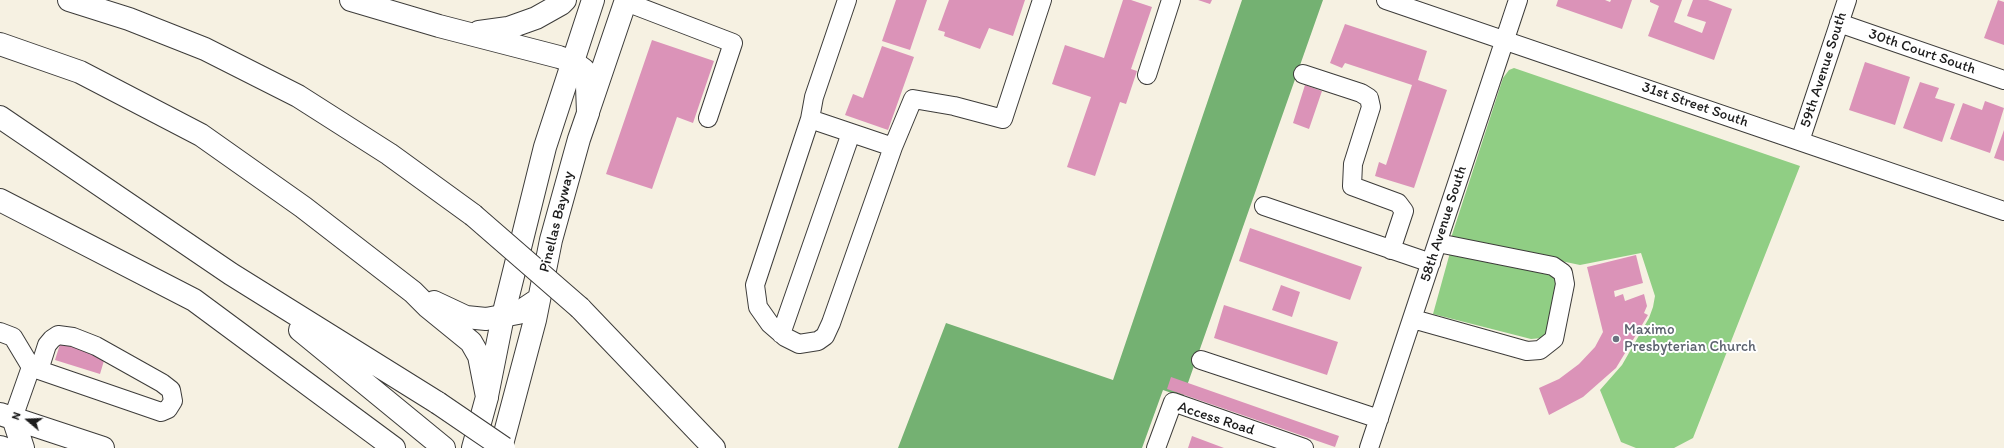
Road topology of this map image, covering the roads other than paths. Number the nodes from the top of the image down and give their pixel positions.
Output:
1 (69, 0) edge
2 (351, 0) edge
3 (564, 0) edge
4 (593, 0) edge
5 (844, 0) edge
6 (1042, 0) edge
7 (1171, 0) edge
8 (1386, 0) edge
9 (1518, 0) edge
10 (1847, 0) edge
11 (626, 1) edge
12 (1839, 24) junction
13 (469, 34) junction
14 (1505, 41) junction
15 (0, 44) edge
16 (573, 62) junction
17 (1303, 74) dead end
18 (1147, 75) dead end
19 (2004, 80) edge
20 (588, 113) junction
21 (0, 117) edge
22 (708, 118) dead end
23 (810, 119) junction
24 (850, 133) junction
25 (1800, 141) junction
26 (893, 147) junction
27 (0, 200) edge
28 (1264, 206) dead end
29 (2004, 211) edge
30 (1438, 243) junction
31 (1391, 250) junction
32 (1431, 263) junction
33 (231, 274) junction
34 (413, 292) junction
35 (539, 299) junction
36 (503, 316) junction
37 (1413, 319) junction
38 (0, 332) edge
39 (781, 334) junction
40 (1201, 360) dead end
41 (35, 368) junction
42 (487, 397) junction
43 (7, 416) edge
44 (1378, 419) junction
45 (1272, 443) edge
46 (0, 447) edge
47 (3, 448) edge
48 (24, 448) edge
49 (103, 448) edge
50 (394, 448) edge
51 (444, 448) edge
52 (473, 448) edge
53 (503, 448) edge
54 (714, 448) edge
55 (1156, 448) edge
56 (1304, 448) edge
57 (1369, 448) edge

1 - 54 main road, bridge
2 - 13 main road
3 - 13 main road
4 - 16 main road, Pinellas Bayway
5 - 23 street
6 - 26 street
7 - 18 street
8 - 14 street, 31st Street South
9 - 14 street, 58th Avenue South
10 - 12 street, 59th Avenue South
11 - 20 main road, Pinellas Bayway
11 - 22 street
12 - 19 street, 30th Court South
12 - 25 street, 59th Avenue South
13 - 16 main road
14 - 25 street, 31st Street South
14 - 30 street, 58th Avenue South
15 - 34 main road
16 - 20 main road
16 - 36 main road, Pinellas Bayway
17 - 31 street
20 - 35 main road, Pinellas Bayway
21 - 33 main road
23 - 24 street
23 - 39 street
24 - 26 street
24 - 39 street
25 - 29 street, 31st Street South
26 - 39 street
27 - 50 main road
28 - 31 street
30 - 32 street, 58th Avenue South
30 - 37 street
31 - 32 street
32 - 37 street, 58th Avenue South
33 - 51 main road
33 - 53 main road, bridge
34 - 36 main road
34 - 42 main road
35 - 36 main road
35 - 53 main road, Pinellas Bayway
36 - 42 main road, Pinellas Bayway
37 - 44 street, 58th Avenue South
38 - 41 street
40 - 44 street
41 - 41 street
41 - 43 street
42 - 52 main road, Pinellas Bayway
43 - 48 main road
43 - 49 main road
44 - 57 street, 58th Avenue South
45 - 55 street, Access Road
45 - 56 street, Access Road
46 - 47 main road

